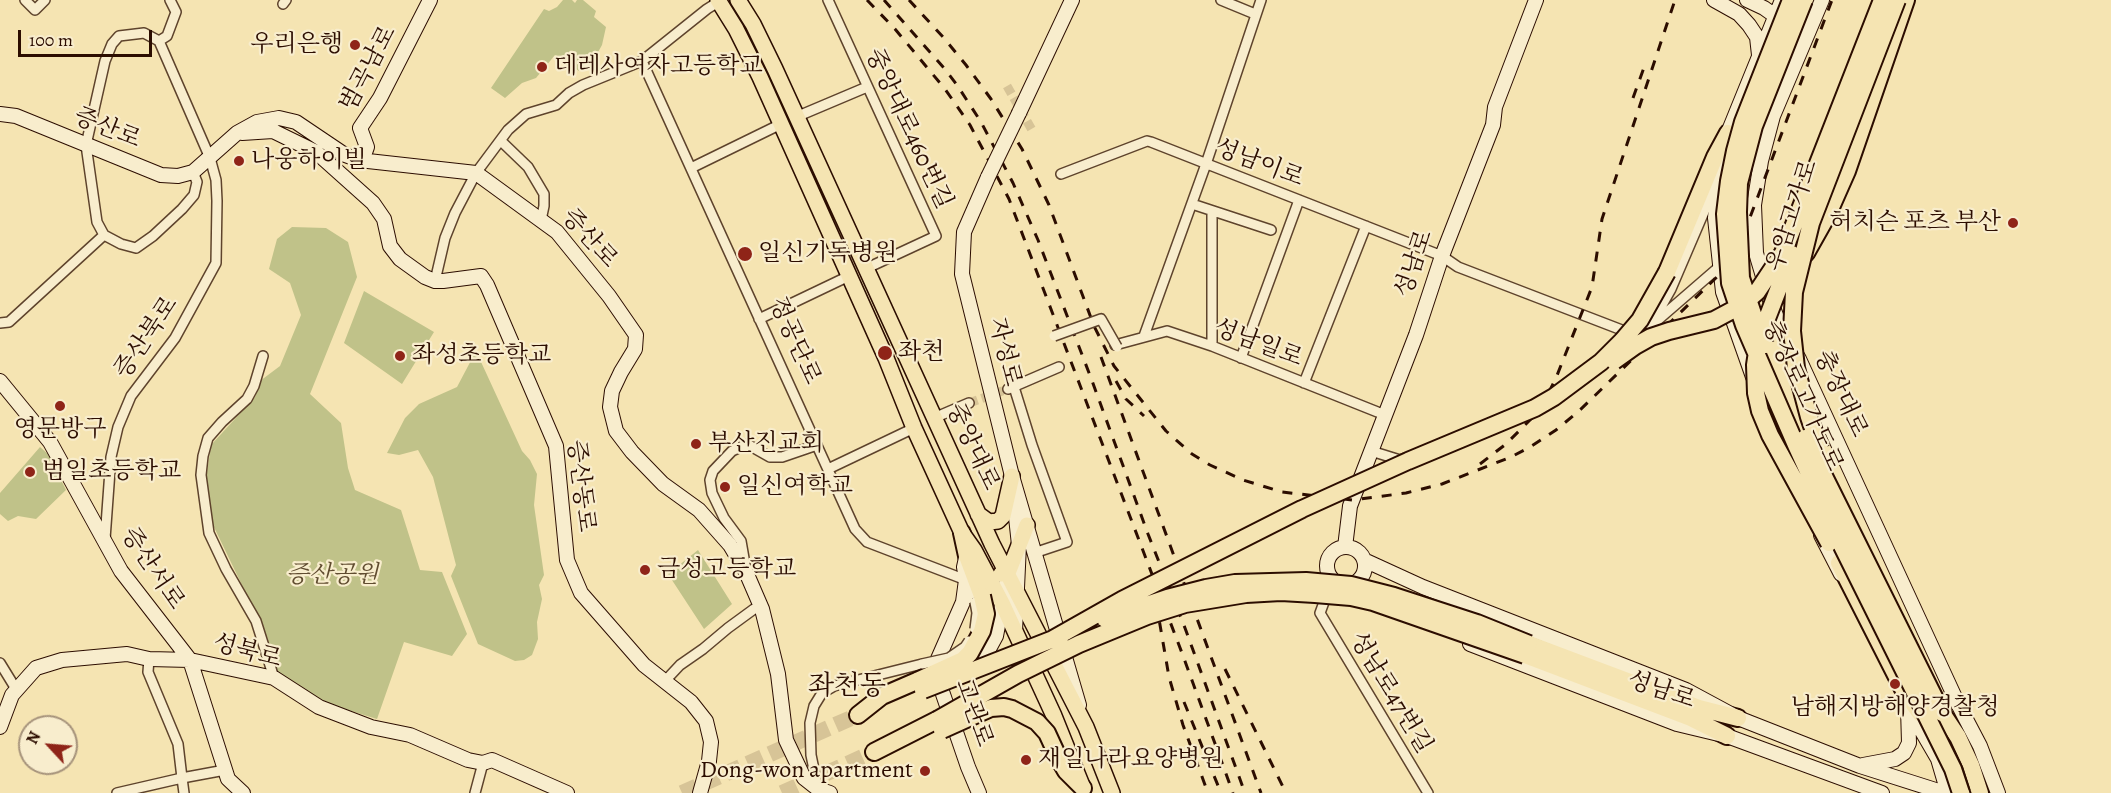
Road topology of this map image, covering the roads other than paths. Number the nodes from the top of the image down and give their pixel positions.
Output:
1 (25, 0) edge
2 (45, 0) edge
3 (170, 0) edge
4 (430, 0) edge
5 (738, 0) edge
6 (747, 0) edge
7 (828, 0) edge
8 (1072, 0) edge
9 (1221, 0) edge
10 (1260, 0) edge
11 (1525, 0) edge
12 (1536, 0) edge
13 (1545, 0) edge
14 (1714, 0) edge
15 (1747, 0) edge
16 (1783, 0) edge
17 (1791, 0) edge
18 (1804, 0) edge
19 (1882, 0) edge
20 (1890, 0) edge
21 (1897, 0) edge
22 (1906, 0) edge
23 (719, 1) edge
24 (1821, 4) edge
25 (1255, 14) junction
26 (1776, 16) junction
27 (1529, 21) junction
28 (753, 24) junction
29 (159, 41) junction
30 (1801, 48) junction
31 (1759, 57) junction
32 (642, 61) junction
33 (867, 87) junction
34 (0, 114) edge
35 (796, 117) junction
36 (781, 124) junction
37 (1728, 133) junction
38 (237, 134) junction
39 (501, 141) junction
40 (86, 145) junction
41 (210, 158) junction
42 (362, 161) junction
43 (1206, 164) junction
44 (691, 168) junction
45 (193, 172) junction
46 (476, 173) junction
47 (1061, 174) dead end
48 (1719, 177) junction
49 (1299, 200) junction
50 (1192, 204) junction
51 (1212, 211) junction
52 (541, 219) junction
53 (1366, 226) junction
54 (1271, 230) dead end
55 (104, 236) junction
56 (1443, 256) junction
57 (1719, 267) junction
58 (865, 269) junction
59 (849, 276) junction
60 (435, 281) junction
61 (759, 319) junction
62 (0, 323) edge
63 (1627, 332) junction
64 (1054, 336) dead end
65 (1144, 336) junction
66 (1212, 346) junction
67 (263, 356) dead end
68 (885, 358) junction
69 (1241, 358) junction
70 (1800, 359) junction
71 (1059, 366) dead end
72 (0, 381) edge
73 (917, 382) junction
74 (1304, 383) junction
75 (969, 403) tunnel mouth
76 (1385, 415) junction
77 (934, 418) junction
78 (914, 428) junction
79 (817, 445) junction
80 (1371, 451) junction
81 (1408, 461) junction
82 (828, 469) junction
83 (1364, 470) junction
84 (1012, 476) junction
85 (978, 514) junction
86 (1022, 526) junction
87 (962, 533) junction
88 (105, 542) junction
89 (992, 544) junction
90 (1019, 545) junction
91 (1345, 547) junction
92 (1034, 553) junction
93 (966, 556) junction
94 (1364, 560) junction
95 (986, 571) junction
96 (746, 572) junction
97 (1008, 573) junction
98 (1399, 576) junction
99 (966, 580) junction
100 (1332, 580) junction
101 (1350, 585) junction
102 (1880, 585) junction
103 (1017, 592) junction
104 (978, 599) junction
105 (1371, 601) junction
106 (1002, 603) junction
107 (762, 609) junction
108 (1015, 631) junction
109 (1053, 639) junction
110 (1527, 650) junction
111 (149, 659) junction
112 (190, 660) junction
113 (0, 663) edge
114 (274, 678) junction
115 (921, 678) junction
116 (665, 681) junction
117 (16, 689) junction
118 (941, 693) junction
119 (1908, 706) junction
120 (1942, 713) junction
121 (858, 715) tunnel mouth
122 (1738, 718) junction
123 (940, 725) junction
124 (0, 727) edge
125 (1086, 727) junction
126 (1935, 733) junction
127 (1727, 736) junction
128 (879, 750) tunnel mouth
129 (483, 763) junction
130 (1860, 766) junction
131 (225, 770) junction
132 (182, 778) junction
133 (1085, 790) edge
134 (824, 791) edge
135 (117, 793) edge
136 (184, 793) edge
137 (243, 793) edge
138 (475, 793) edge
139 (567, 793) edge
140 (700, 793) edge
141 (979, 793) edge
142 (1112, 793) edge
143 (1428, 793) edge
144 (1882, 793) edge
145 (1947, 793) edge
146 (1961, 793) edge
147 (1970, 793) edge
148 (1980, 793) edge
149 (1998, 793) edge

1 - 2 street
3 - 29 street
4 - 42 main road, 범곡남로
5 - 28 main road, 중앙대로
6 - 28 main road
7 - 33 street, 중앙대로460번길
8 - 84 main road, 자성로, bridge
9 - 25 street
10 - 25 street
11 - 27 main road
12 - 27 main road, 성남로
13 - 27 main road
14 - 31 main road
15 - 26 main road
16 - 24 main road
16 - 26 main road
17 - 126 highway, 충장로고가도로, bridge
18 - 102 highway, 충장로고가도로, bridge
19 - 81 highway, bridge
20 - 126 highway, 우암고가로, bridge
21 - 102 highway, 우암고가로, bridge
22 - 70 highway
23 - 32 street
23 - 36 main road, 중앙대로
24 - 30 main road, 충장대로
25 - 43 street
26 - 30 main road
26 - 31 main road
27 - 56 main road, 성남로
28 - 35 main road, 중앙대로
29 - 40 street
29 - 41 street, 증산북로
30 - 70 main road, 충장대로
31 - 37 main road
32 - 39 street
32 - 44 street, 정공단로
33 - 35 street
33 - 58 street, 중앙대로460번길
34 - 40 main road, 증산로
35 - 58 main road, 중앙대로
36 - 44 street
36 - 59 main road, 중앙대로
37 - 48 main road
37 - 81 highway, bridge
38 - 41 main road, 증산로
38 - 42 main road, 증산로
38 - 60 main road
39 - 46 street
39 - 52 street
40 - 45 main road, 증산로
40 - 55 street
41 - 45 main road, 증산로
41 - 88 street, 증산북로
42 - 46 main road, 증산로
43 - 47 street, 성남이로
43 - 49 street, 성남이로
43 - 50 street
44 - 61 street, 정공단로
45 - 55 street
46 - 52 main road, 증산로
46 - 60 street
48 - 57 main road
48 - 63 street
49 - 53 street, 성남이로
49 - 69 street
50 - 51 street
50 - 65 street
51 - 54 street
51 - 66 street
52 - 96 main road, 증산로
53 - 56 street, 성남이로
53 - 74 street
55 - 62 street
56 - 63 street, 성남이로
56 - 76 main road, 성남로
57 - 83 street
57 - 119 main road
58 - 73 main road, 중앙대로
59 - 61 street
59 - 68 main road, 중앙대로
60 - 116 main road, 증산동로
61 - 79 street, 정공단로
63 - 80 street
64 - 65 street, 성남일로, bridge
65 - 66 street, 성남일로
66 - 69 street, 성남일로
67 - 114 street
68 - 73 main road
68 - 78 main road, 중앙대로
69 - 74 street, 성남일로
70 - 149 main road, 충장대로
71 - 92 street
72 - 88 main road, 증산서로
73 - 77 main road, 중앙대로
74 - 76 street, 성남일로
75 - 77 street
76 - 80 main road, 성남로
77 - 85 main road, 중앙대로
78 - 82 street, 중앙대로
78 - 87 main road, 중앙대로
79 - 82 street, 정공단로
79 - 96 street
80 - 83 main road, 성남로
81 - 109 highway, bridge
82 - 99 street, 정공단로
83 - 91 main road, 성남로
84 - 85 main road
84 - 86 main road, 자성로
85 - 89 main road, 중앙대로
86 - 89 main road
86 - 90 main road
86 - 92 main road, 자성로
87 - 93 highway
87 - 95 main road, 중앙대로
88 - 112 main road, 증산서로
89 - 97 main road, 중앙대로
90 - 97 main road
90 - 103 main road
91 - 94 main road
91 - 100 main road
92 - 125 main road, 자성로
93 - 99 main road
93 - 104 highway
94 - 98 main road, 성남로
94 - 101 main road
95 - 97 main road
95 - 106 main road, 중앙대로
96 - 107 main road, 증산로
97 - 103 main road, 중앙대로
97 - 106 main road
98 - 105 main road
98 - 122 main road, 성남로
99 - 104 street
99 - 118 main road, 고관로
100 - 101 main road
100 - 143 street, 성남로47번길
101 - 105 main road, 성남로
102 - 120 highway, 충장로고가도로, bridge
103 - 108 main road
103 - 125 main road, 중앙대로
104 - 115 highway, bridge
105 - 127 main road, 성남로
106 - 108 main road, 중앙대로
106 - 118 main road
107 - 116 street
107 - 134 main road, 증산로
108 - 133 main road, 중앙대로
109 - 110 highway, bridge
109 - 115 highway, bridge
110 - 122 highway, 성남로
110 - 123 highway, bridge
110 - 127 highway, 성남로
111 - 112 main road, 성북로
111 - 117 main road, 성북로
111 - 132 street
112 - 114 main road, 성북로
112 - 131 main road, 증산서로
113 - 117 street
114 - 129 main road, 성북로
115 - 121 highway
115 - 134 street
116 - 140 main road, 증산동로
117 - 124 main road, 성북로
118 - 141 main road, 고관로
119 - 130 main road
119 - 145 main road
120 - 147 highway, 충장로고가도로
120 - 148 highway, 충장로고가도로
122 - 130 main road, 성남로
123 - 128 highway
123 - 133 highway, bridge
125 - 142 main road, 중앙대로
126 - 146 highway, 충장로고가도로, bridge
127 - 144 main road, 성남로
129 - 138 street
129 - 139 main road, 성북로
130 - 145 main road, 성남로
131 - 132 street
131 - 137 main road, 증산서로
132 - 135 street
132 - 136 street

